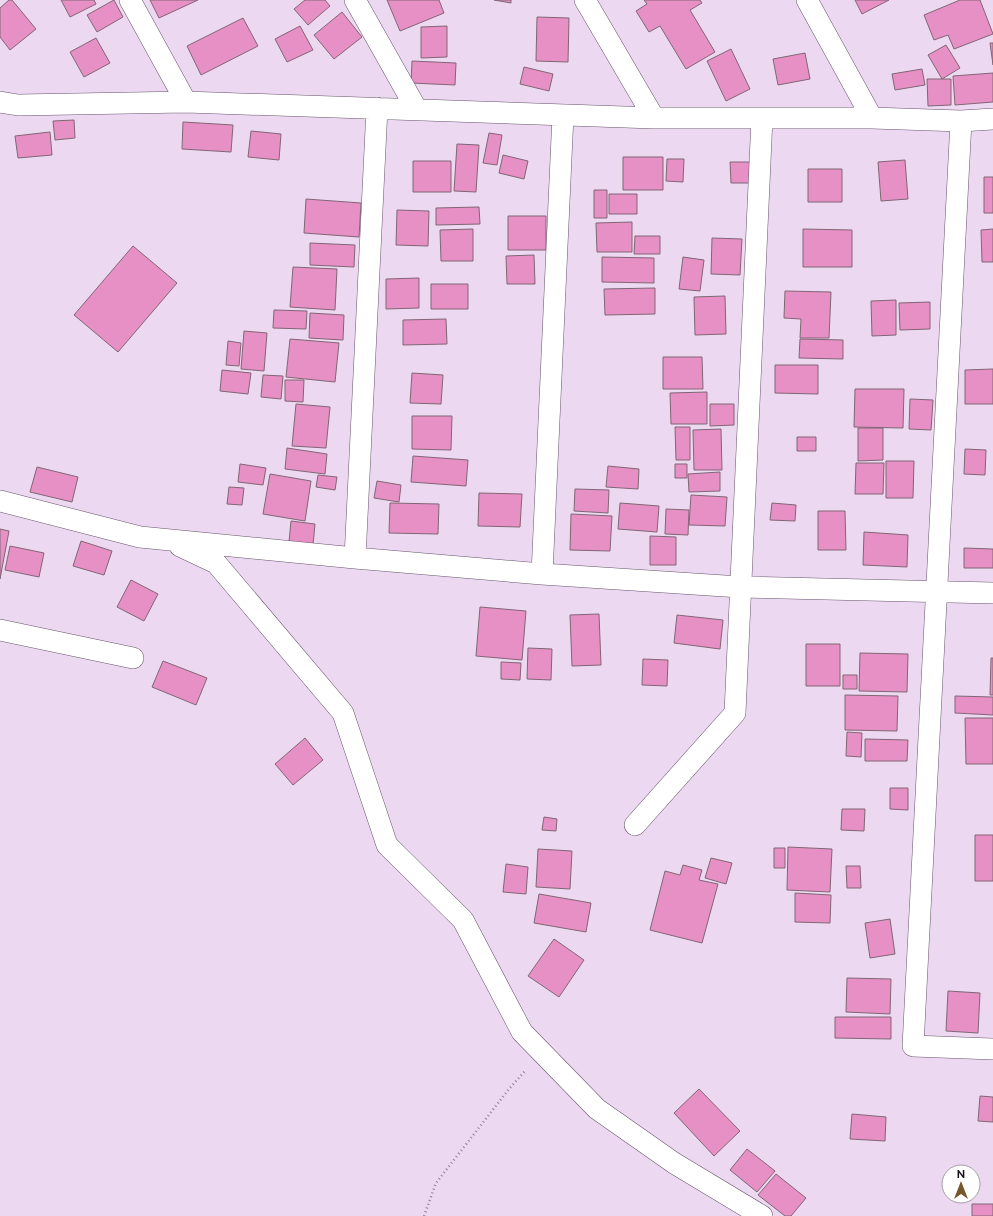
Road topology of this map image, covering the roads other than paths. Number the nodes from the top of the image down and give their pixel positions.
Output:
1 (130, 0) edge
2 (356, 0) edge
3 (585, 0) edge
4 (807, 0) edge
5 (0, 102) edge
6 (186, 102) junction
7 (377, 108) junction
8 (417, 110) junction
9 (563, 115) junction
10 (654, 118) junction
11 (762, 118) junction
12 (872, 118) junction
13 (993, 118) edge
14 (961, 121) junction
15 (0, 501) edge
16 (165, 539) junction
17 (355, 558) junction
18 (542, 574) junction
19 (740, 587) junction
20 (936, 593) junction
21 (993, 594) edge
22 (0, 630) edge
23 (134, 658) dead end
24 (636, 825) dead end
25 (993, 1050) edge
26 (762, 1216) edge

1 - 6 street
2 - 8 street
3 - 10 street
4 - 12 street
5 - 6 street
6 - 7 street
7 - 8 street
7 - 17 street
8 - 9 street
9 - 10 street
9 - 18 street
10 - 11 street
11 - 12 street
11 - 19 street
12 - 14 street
13 - 14 street
14 - 20 street
15 - 16 street
16 - 17 street
16 - 26 street
17 - 18 street
18 - 19 street
19 - 20 street
19 - 24 street
20 - 21 street
20 - 25 street
22 - 23 street

